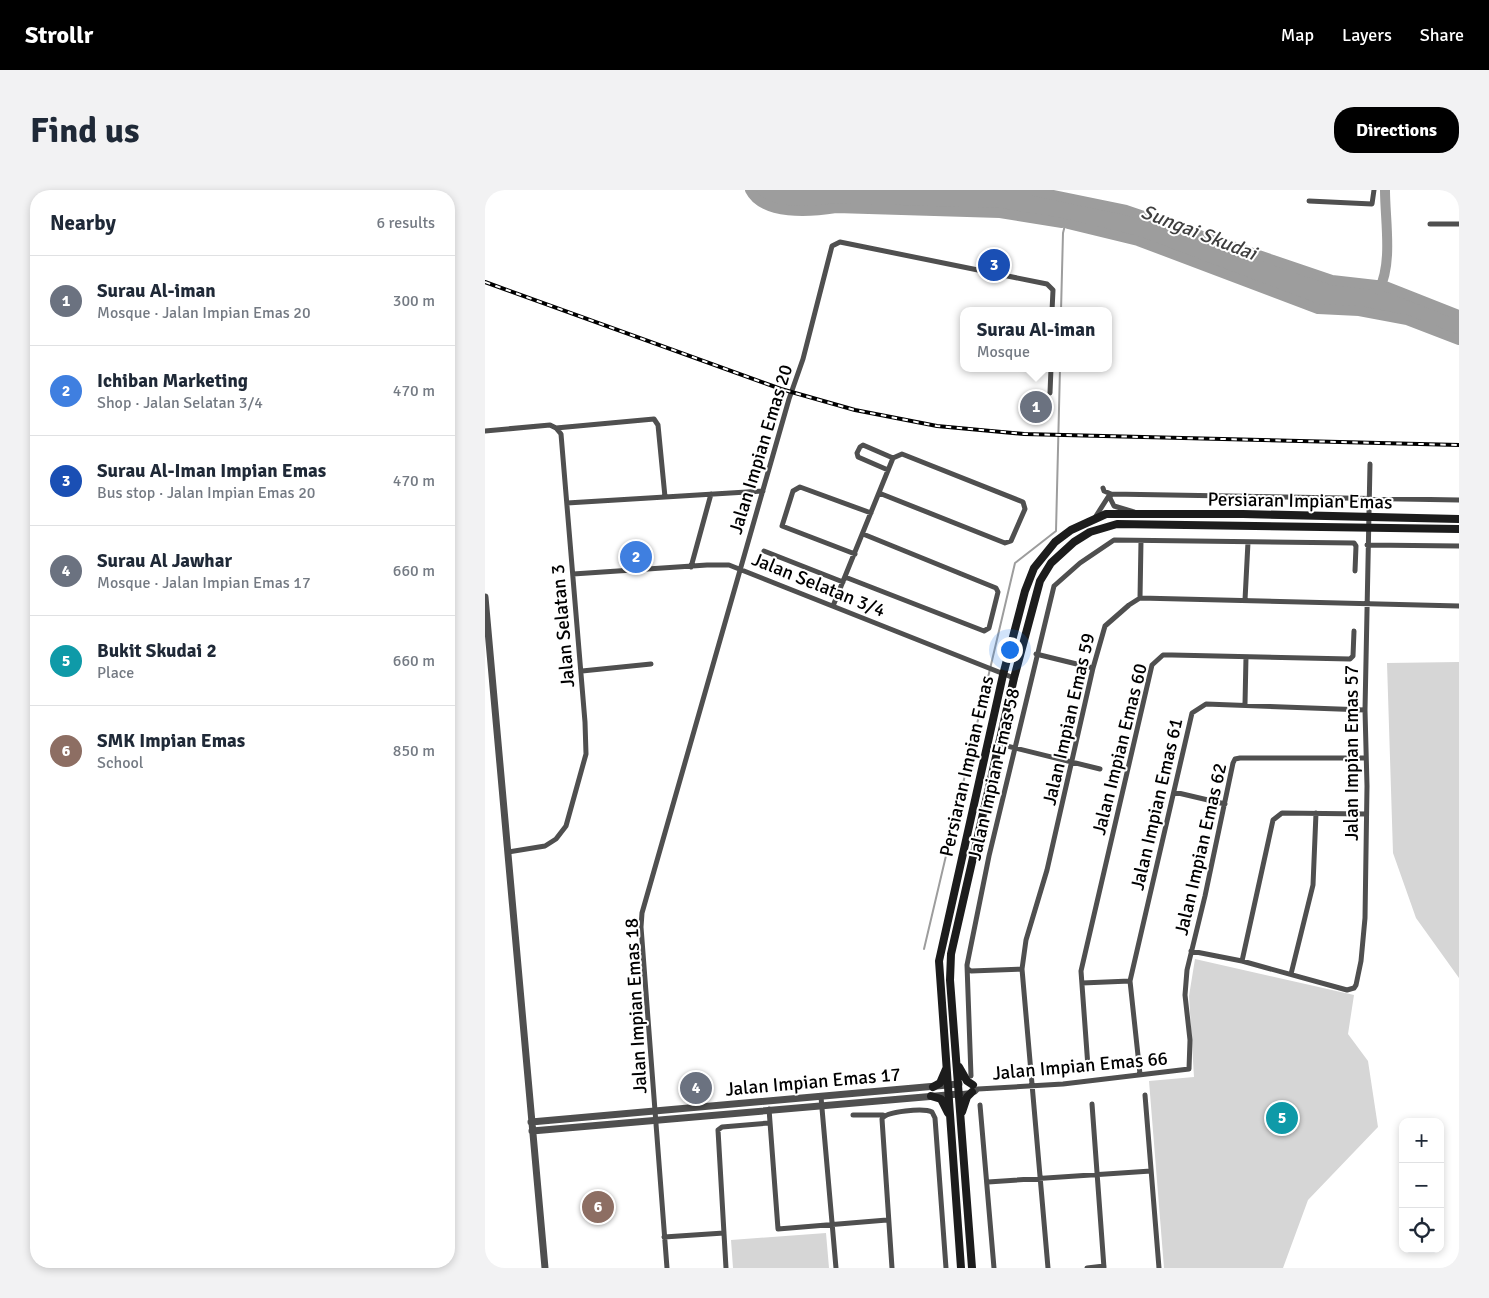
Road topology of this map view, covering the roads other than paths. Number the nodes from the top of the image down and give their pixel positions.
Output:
1 (1374, 190) edge
2 (1309, 201) dead end
3 (1430, 224) dead end
4 (1459, 224) edge
5 (1052, 307) edge
6 (1051, 372) edge
7 (1050, 393) dead end
8 (556, 428) junction
9 (485, 431) edge
10 (893, 458) junction
11 (1370, 464) dead end
12 (888, 470) junction
13 (1103, 488) dead end
14 (763, 491) junction
15 (879, 493) junction
16 (711, 494) junction
17 (1111, 494) junction
18 (665, 497) junction
19 (1369, 498) junction
20 (1459, 500) edge
21 (567, 504) junction
22 (871, 513) junction
23 (1140, 513) junction
24 (1369, 518) junction
25 (1459, 519) edge
26 (1092, 520) junction
27 (1368, 527) junction
28 (1459, 529) edge
29 (863, 534) junction
30 (1141, 541) junction
31 (1248, 542) junction
32 (1367, 545) junction
33 (1459, 546) edge
34 (764, 551) dead end
35 (855, 554) junction
36 (691, 567) junction
37 (740, 569) junction
38 (1355, 571) dead end
39 (573, 574) junction
40 (844, 579) junction
41 (485, 597) edge
42 (1140, 598) junction
43 (1245, 600) junction
44 (1366, 604) junction
45 (833, 606) junction
46 (1459, 606) edge
47 (1354, 631) dead end
48 (1036, 654) junction
49 (1246, 657) junction
50 (651, 664) dead end
51 (1093, 668) junction
52 (582, 671) junction
53 (1003, 674) junction
54 (1014, 678) junction
55 (1245, 704) junction
56 (1365, 710) junction
57 (999, 744) junction
58 (1013, 748) junction
59 (1364, 758) junction
60 (1073, 762) junction
61 (1100, 769) dead end
62 (1174, 792) junction
63 (1225, 804) junction
64 (1317, 813) junction
65 (1366, 814) junction
66 (508, 852) junction
67 (646, 900) joint
68 (1191, 951) junction
69 (1242, 961) junction
70 (968, 969) junction
71 (1022, 969) junction
72 (1291, 974) junction
73 (1130, 981) junction
74 (1082, 983) junction
75 (957, 1062) junction
76 (947, 1067) junction
77 (1088, 1067) dead end
78 (1185, 1071) joint
79 (1140, 1074) junction
80 (971, 1076) dead end
81 (959, 1084) junction
82 (949, 1085) junction
83 (1032, 1086) junction
84 (933, 1087) junction
85 (975, 1089) junction
86 (949, 1094) junction
87 (959, 1094) junction
88 (1145, 1095) dead end
89 (931, 1096) junction
90 (821, 1098) junction
91 (1092, 1104) dead end
92 (980, 1105) dead end
93 (821, 1106) junction
94 (769, 1109) junction
95 (656, 1110) junction
96 (853, 1115) dead end
97 (883, 1117) junction
98 (961, 1118) junction
99 (657, 1119) junction
100 (951, 1120) junction
101 (531, 1122) junction
102 (769, 1123) junction
103 (532, 1131) junction
104 (1151, 1171) junction
105 (1096, 1175) junction
106 (1039, 1179) junction
107 (988, 1182) junction
108 (887, 1220) junction
109 (832, 1225) junction
110 (724, 1233) junction
111 (664, 1237) junction
112 (1104, 1267) edge
113 (545, 1268) edge
114 (667, 1268) edge
115 (726, 1268) edge
116 (836, 1268) edge
117 (892, 1268) edge
118 (946, 1268) edge
119 (961, 1268) edge
120 (972, 1268) edge
121 (994, 1268) edge
122 (1047, 1268) edge
123 (1087, 1268) edge
124 (1159, 1268) edge

1 - 2 street
3 - 4 street
5 - 14 street, Jalan Impian Emas 20
6 - 7 street
8 - 9 street
8 - 18 street
8 - 21 street, Jalan Selatan 3
10 - 12 street
10 - 12 street
10 - 15 street
11 - 19 street, Jalan Impian Emas 57
12 - 15 street
13 - 17 street
14 - 16 street
14 - 37 street, Jalan Impian Emas 20
15 - 22 street
16 - 18 street
16 - 36 street
17 - 19 street
17 - 23 street
17 - 26 street
18 - 21 street
19 - 20 street
19 - 24 street, Jalan Impian Emas 57
21 - 39 street, Jalan Selatan 3
22 - 29 street
22 - 35 street
23 - 24 main road, Persiaran Impian Emas
23 - 26 main road, Persiaran Impian Emas
24 - 25 main road, Persiaran Impian Emas
24 - 27 street, Jalan Impian Emas 57
26 - 53 main road, Persiaran Impian Emas
27 - 28 main road, Persiaran Impian Emas
27 - 32 street, Jalan Impian Emas 57
27 - 54 main road, Persiaran Impian Emas
29 - 35 street
29 - 40 street
30 - 31 street, Jalan Impian Emas 58
30 - 42 street
30 - 48 street, Jalan Impian Emas 58
31 - 38 street, Jalan Impian Emas 58
31 - 43 street
32 - 33 street
32 - 44 street, Jalan Impian Emas 57
34 - 40 street
35 - 40 street
36 - 37 street, Jalan Selatan 3/4
36 - 39 street, Jalan Selatan 3/4
37 - 45 street, Jalan Selatan 3/4
37 - 67 street, Jalan Impian Emas 20
39 - 52 street, Jalan Selatan 3
40 - 45 street
41 - 66 street
42 - 43 street
42 - 51 street, Jalan Impian Emas 59
43 - 44 street
44 - 46 street
44 - 56 street, Jalan Impian Emas 57
45 - 53 street, Jalan Selatan 3/4
47 - 49 street, Jalan Impian Emas 60
48 - 51 street
48 - 58 street, Jalan Impian Emas 58
49 - 55 street
49 - 74 street, Jalan Impian Emas 60
50 - 52 street
51 - 60 street, Jalan Impian Emas 59
52 - 66 street, Jalan Selatan 3
53 - 54 street, Jalan Selatan 3/4
53 - 76 main road, Persiaran Impian Emas
54 - 57 main road, Persiaran Impian Emas
55 - 56 street, Jalan Impian Emas 61
55 - 62 street, Jalan Impian Emas 61
56 - 59 street, Jalan Impian Emas 57
57 - 58 street
57 - 75 main road, Persiaran Impian Emas
58 - 60 street
58 - 70 street, Jalan Impian Emas 58
59 - 63 street, Jalan Impian Emas 62
59 - 65 street, Jalan Impian Emas 57
60 - 61 street
60 - 71 street, Jalan Impian Emas 59
62 - 63 street
62 - 73 street, Jalan Impian Emas 61
63 - 68 street, Jalan Impian Emas 62
64 - 65 street
64 - 69 street
64 - 72 street
65 - 72 street, Jalan Impian Emas 57
66 - 101 street
67 - 95 street, Jalan Impian Emas 18
68 - 69 street
68 - 78 street, Jalan Impian Emas 62
69 - 72 street
70 - 71 street
70 - 80 street, Jalan Impian Emas 58
71 - 83 street, Jalan Impian Emas 59
73 - 74 street
73 - 79 street, Jalan Impian Emas 61
74 - 77 street, Jalan Impian Emas 60
75 - 81 main road, Persiaran Impian Emas
75 - 85 main road
76 - 82 main road, Persiaran Impian Emas
76 - 84 main road
78 - 79 street, Jalan Impian Emas 66
79 - 83 street, Jalan Impian Emas 66
81 - 82 street, Jalan Impian Emas 17
81 - 85 street, Jalan Impian Emas 66
81 - 87 main road, Persiaran Impian Emas
82 - 84 street, Jalan Impian Emas 17
82 - 86 main road, Persiaran Impian Emas
83 - 85 street, Jalan Impian Emas 66
83 - 106 street, Jalan Impian Emas 59
84 - 90 street, Jalan Impian Emas 17
85 - 87 street, Jalan Impian Emas 66
85 - 98 main road
86 - 87 street, Jalan Impian Emas 17
86 - 89 street, Jalan Impian Emas 17
86 - 100 main road, Persiaran Impian Emas
87 - 98 main road, Persiaran Impian Emas
88 - 104 street
89 - 93 street, Jalan Impian Emas 17
89 - 100 main road
90 - 93 street
90 - 95 street, Jalan Impian Emas 17
91 - 105 street
92 - 107 street
93 - 94 street, Jalan Impian Emas 17
93 - 109 street
94 - 99 street, Jalan Impian Emas 17
94 - 102 street
95 - 99 street, Jalan Impian Emas 18
95 - 101 street, Jalan Impian Emas 17
96 - 97 street
97 - 108 street
97 - 118 street
98 - 120 main road, Persiaran Impian Emas
99 - 103 street, Jalan Impian Emas 17
99 - 111 street, Jalan Impian Emas 18
100 - 119 main road, Persiaran Impian Emas
101 - 103 street
102 - 109 street
102 - 110 street
103 - 113 street
104 - 105 street
104 - 124 street
105 - 106 street
105 - 112 street
106 - 107 street
106 - 122 street, Jalan Impian Emas 59
107 - 121 street
108 - 109 street
108 - 117 street
109 - 116 street
110 - 111 street
110 - 115 street
111 - 114 street, Jalan Impian Emas 18
112 - 123 street

